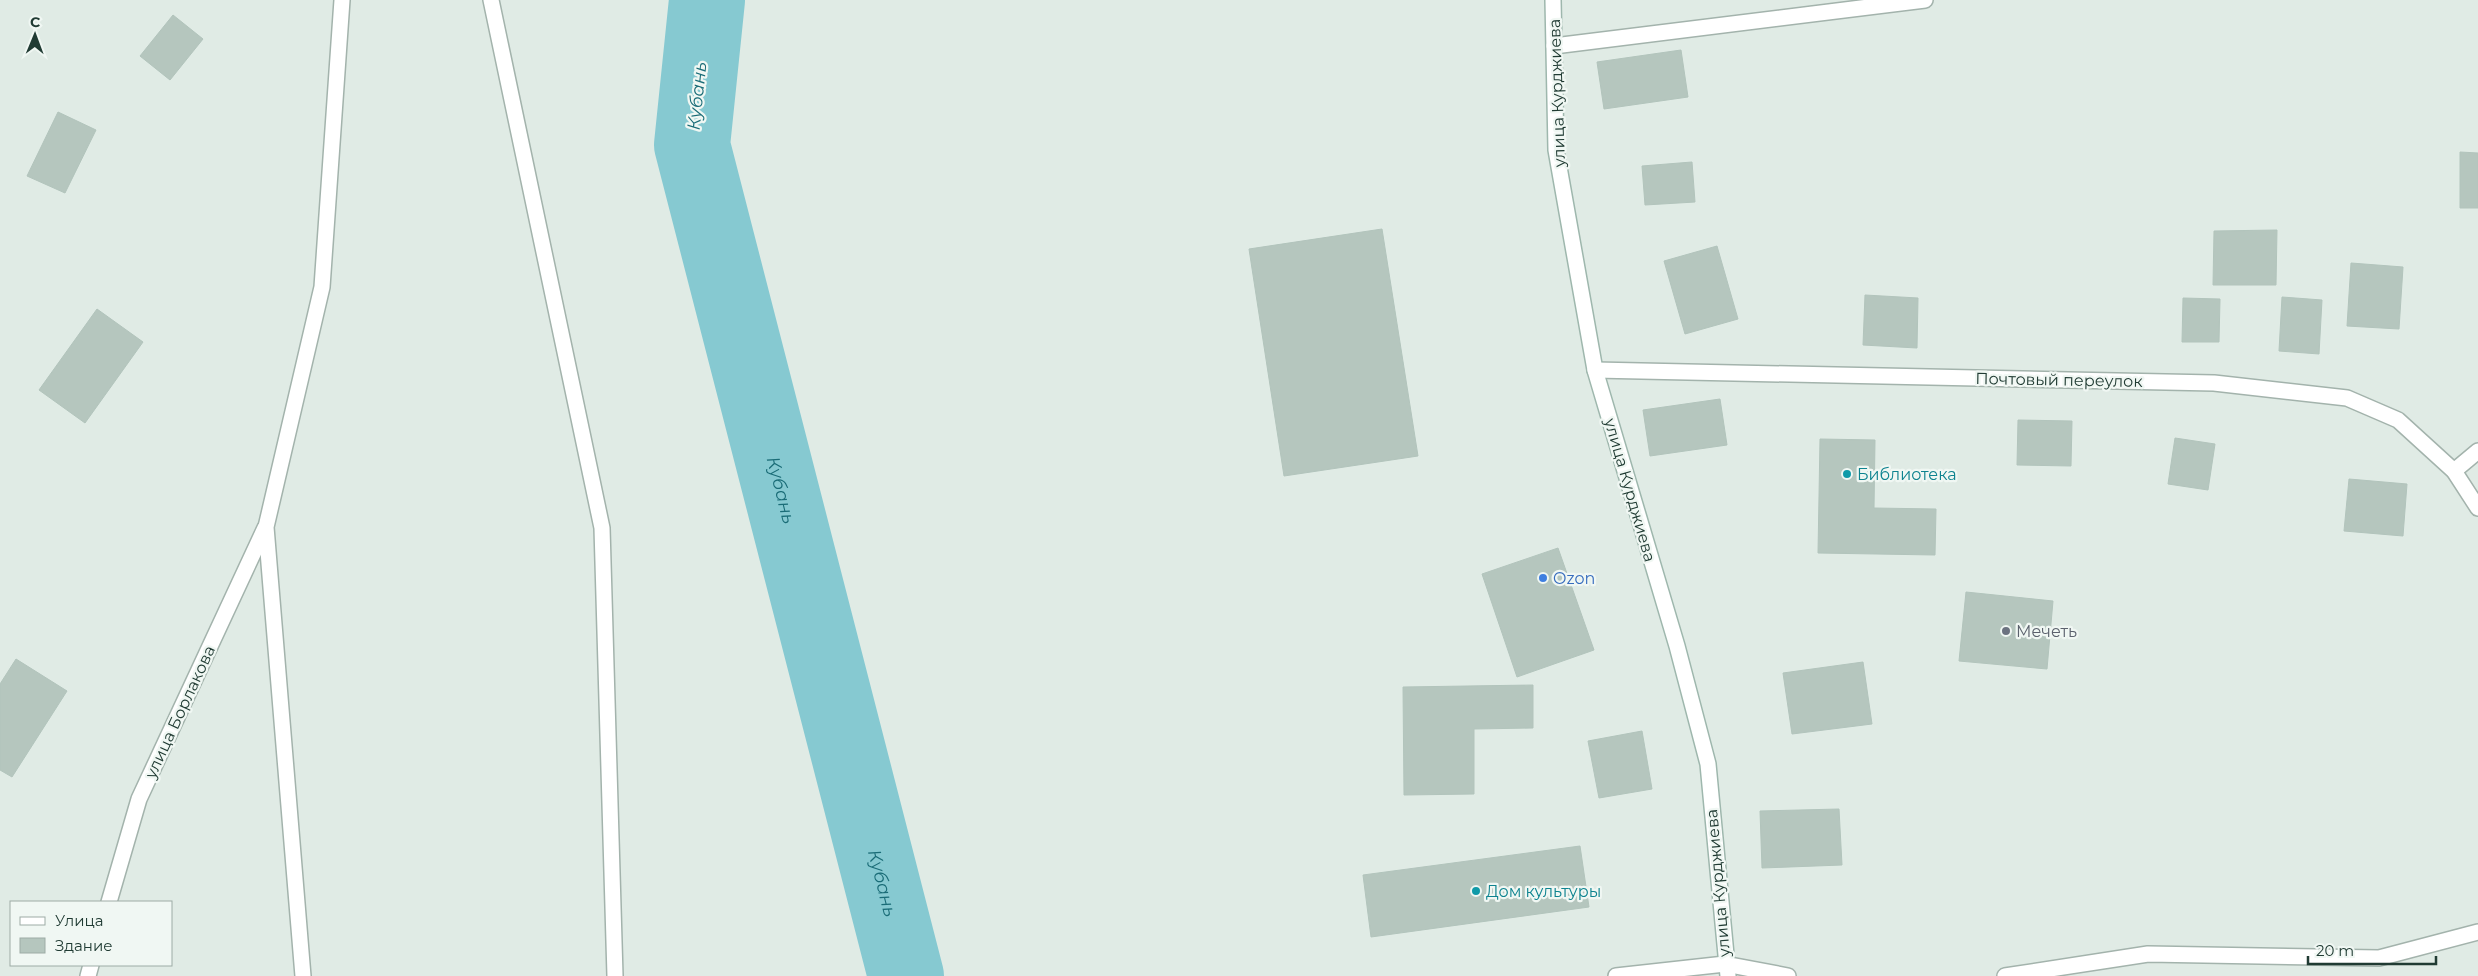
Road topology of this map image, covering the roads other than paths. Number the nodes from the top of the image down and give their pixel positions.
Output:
1 (342, 0) edge
2 (491, 0) edge
3 (1553, 0) edge
4 (1926, 0) edge
5 (1554, 46) junction
6 (1595, 370) junction
7 (2478, 451) edge
8 (2454, 471) junction
9 (2478, 508) edge
10 (266, 527) junction
11 (109, 901) edge
12 (2478, 932) edge
13 (1727, 970) edge
14 (303, 976) edge
15 (615, 976) edge
16 (1616, 976) edge
17 (1788, 976) edge
18 (2005, 976) edge

1 - 10 street
2 - 15 street
3 - 5 street, улица Курджиева
4 - 5 street
5 - 6 street, улица Курджиева
6 - 8 street, Почтовый переулок
6 - 13 street, улица Курджиева
7 - 8 street
8 - 9 street, Почтовый переулок
10 - 11 street, улица Борлакова
10 - 14 street
12 - 18 street
13 - 16 street
13 - 17 street

